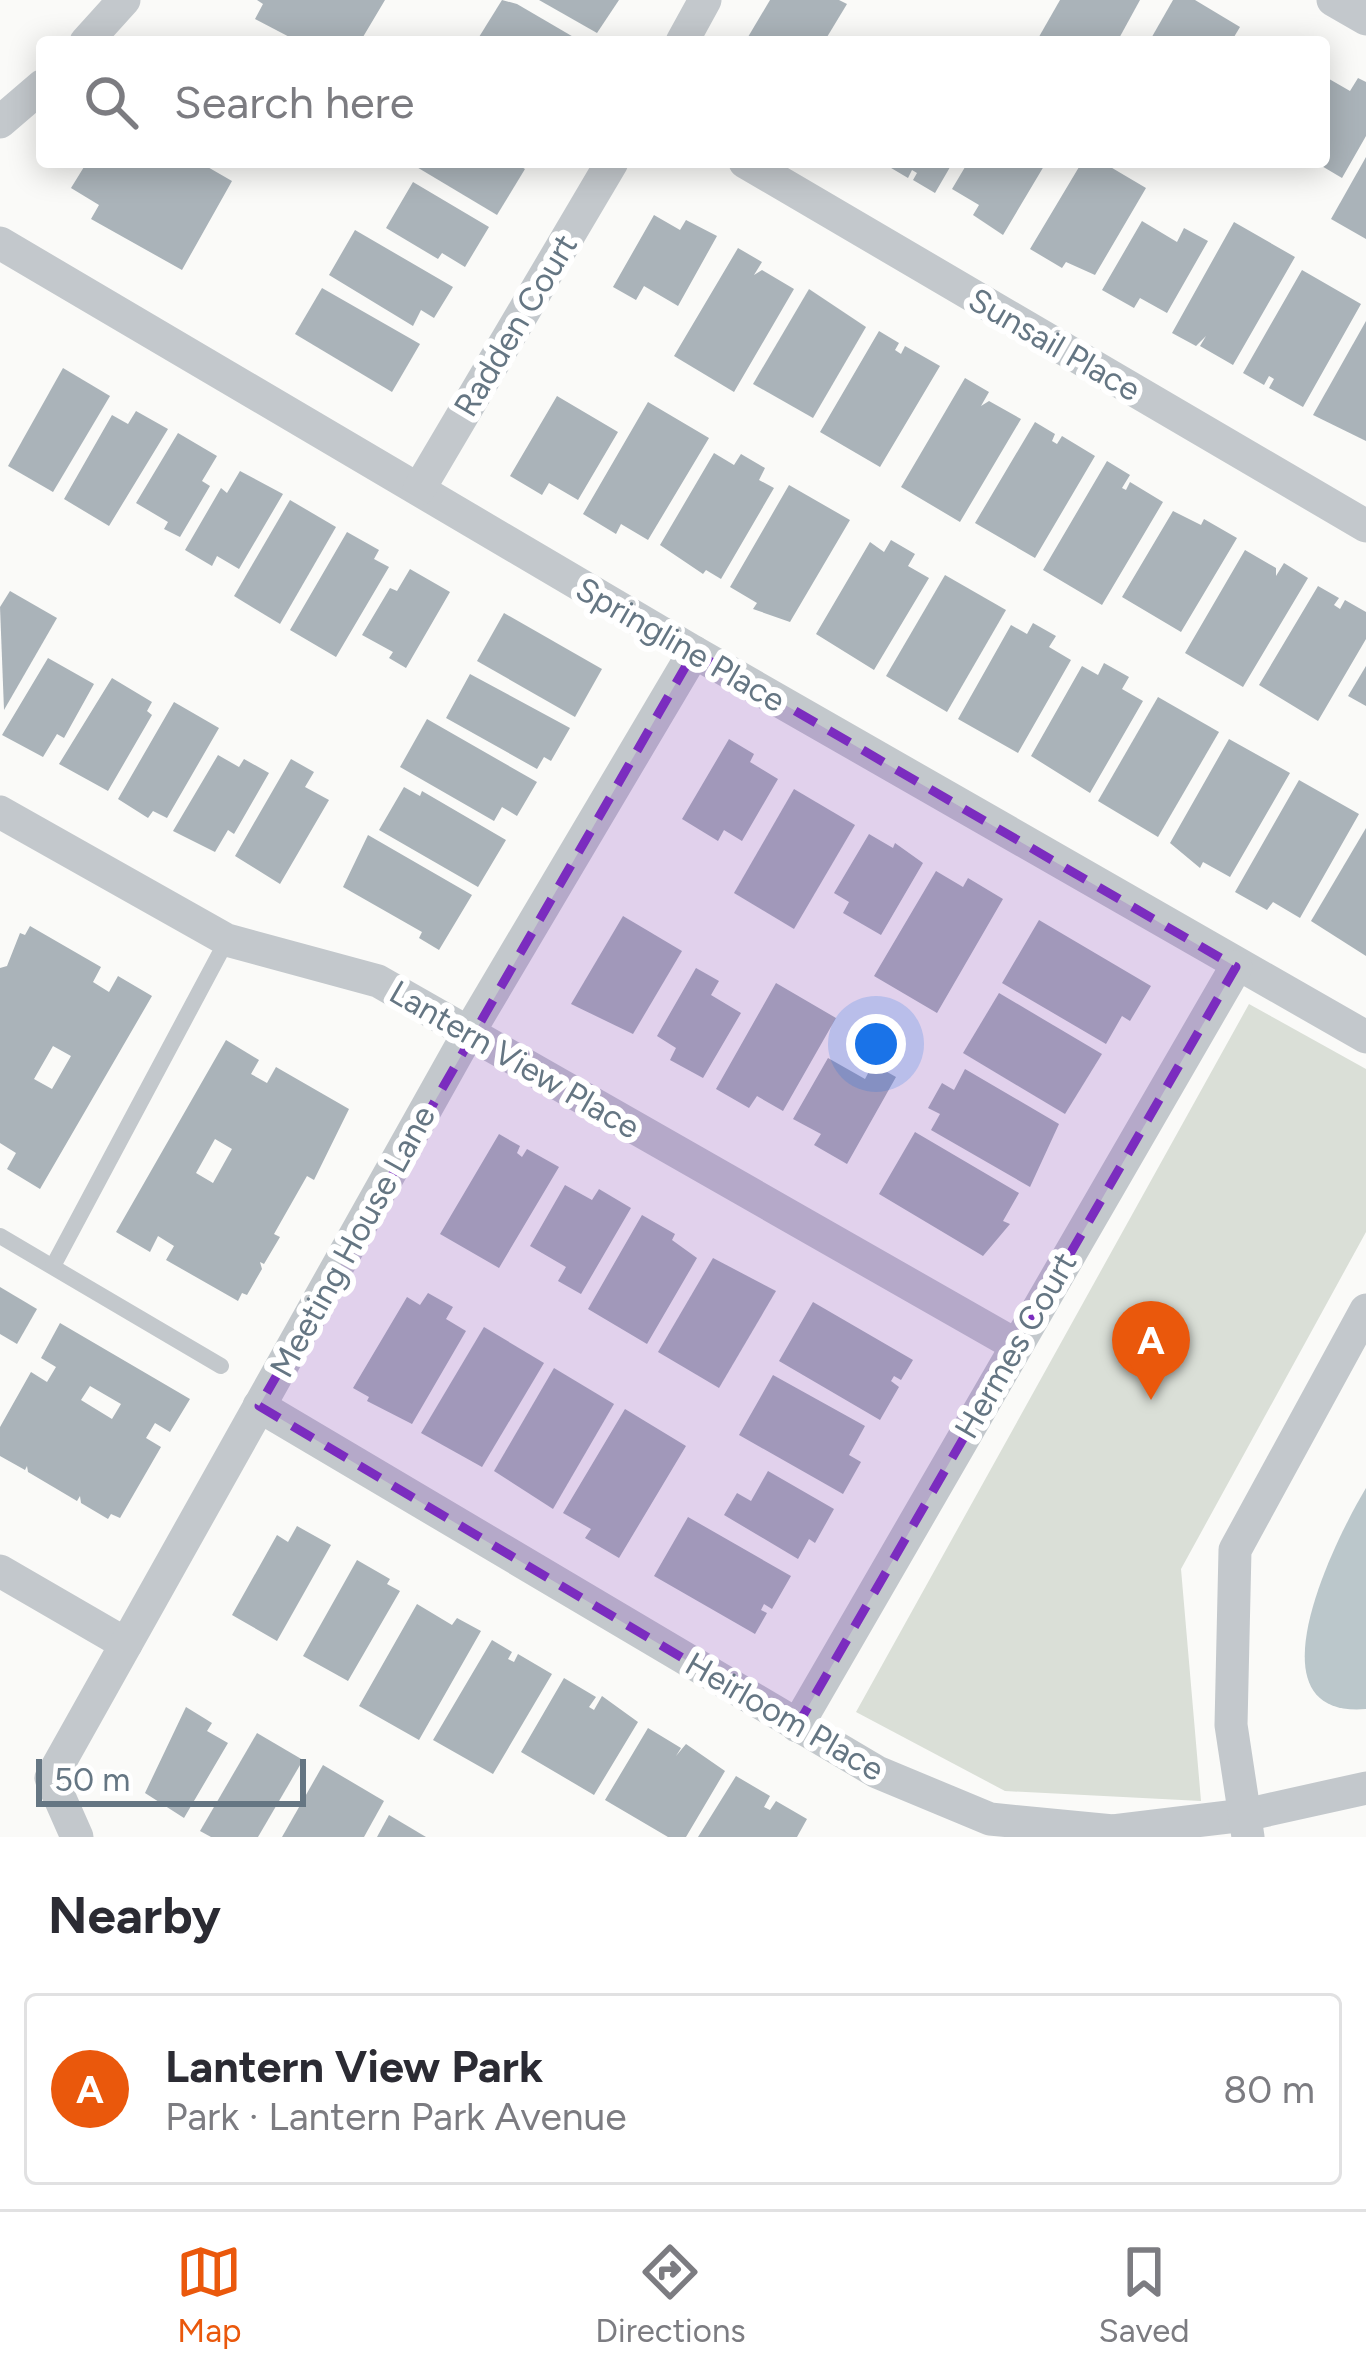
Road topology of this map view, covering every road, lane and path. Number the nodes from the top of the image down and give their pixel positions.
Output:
1 (124, 0) edge
2 (706, 0) edge
3 (1333, 0) edge
4 (1366, 19) edge
5 (91, 36) edge
6 (685, 36) edge
7 (36, 91) edge
8 (0, 122) edge
9 (608, 168) edge
10 (755, 168) edge
11 (0, 243) edge
12 (418, 489) junction
13 (1366, 526) edge
14 (694, 652) junction
15 (0, 812) edge
16 (227, 940) junction
17 (1237, 967) junction
18 (469, 1032) junction
19 (1366, 1037) edge
20 (0, 1236) edge
21 (53, 1266) junction
22 (1366, 1310) edge
23 (1014, 1344) junction
24 (221, 1366) dead end
25 (259, 1406) junction
26 (0, 1570) edge
27 (126, 1644) junction
28 (796, 1726) junction
29 (1366, 1788) edge
30 (1246, 1826) edge
31 (77, 1837) edge

1 - 5 street
2 - 6 street
3 - 4 street
7 - 8 street
9 - 12 street, Radden Court
10 - 13 street, Sunsail Place
11 - 12 street, Springline Place
12 - 14 street, Springline Place
14 - 17 street, Springline Place
14 - 18 street, Meeting House Lane
15 - 16 street, Lantern View Place
16 - 18 street, Lantern View Place
16 - 21 lane
17 - 19 street, Springline Place
17 - 23 street, Hermes Court
18 - 23 street, Lantern View Place
18 - 25 street, Meeting House Lane
20 - 21 lane
21 - 24 lane
22 - 30 street
23 - 28 street, Hermes Court
25 - 27 street, Meeting House Lane
25 - 28 street, Heirloom Place
26 - 27 street
27 - 31 street, Meeting House Lane
28 - 30 street, Heirloom Place
29 - 30 street, Heirloom Place

